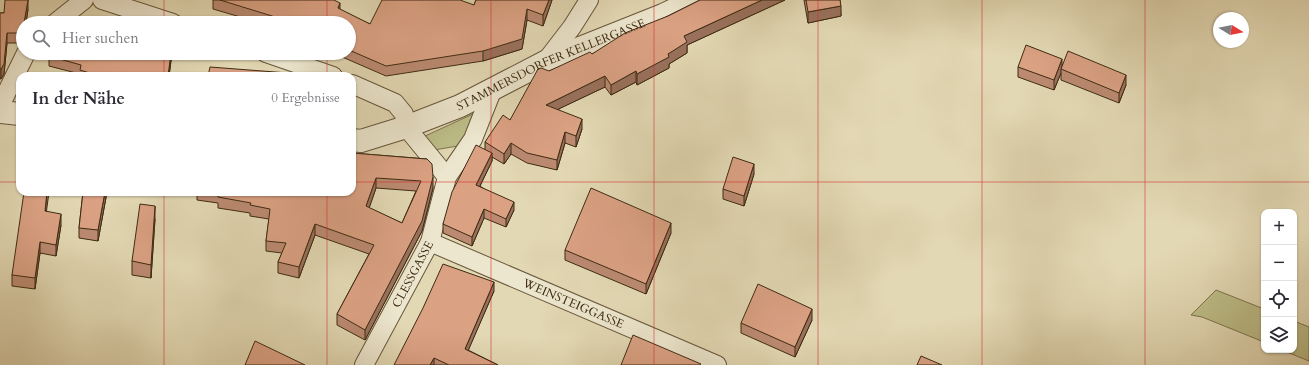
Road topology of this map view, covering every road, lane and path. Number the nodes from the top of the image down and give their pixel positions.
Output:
1 (84, 0) edge
2 (102, 0) edge
3 (589, 0) edge
4 (694, 0) edge
5 (64, 16) edge
6 (151, 16) edge
7 (23, 60) edge
8 (286, 60) edge
9 (545, 62) junction
10 (17, 72) edge
11 (321, 72) edge
12 (16, 73) edge
13 (356, 86) edge
14 (492, 91) junction
15 (0, 106) edge
16 (0, 112) edge
17 (16, 114) edge
18 (406, 127) junction
19 (356, 140) edge
20 (447, 177) junction
21 (430, 242) junction
22 (364, 365) edge
23 (717, 365) edge

1 - 5 street
2 - 6 street
3 - 9 street
4 - 9 street, STAMMERSDORFER KELLERGASSE
7 - 10 street
8 - 11 street
9 - 14 street, STAMMERSDORFER KELLERGASSE
12 - 15 street
13 - 18 street
14 - 18 street, STAMMERSDORFER KELLERGASSE
14 - 20 street, CLESSGASSE
16 - 17 street
18 - 19 street, STAMMERSDORFER KELLERGASSE
18 - 20 street
20 - 21 street, CLESSGASSE
21 - 22 street, CLESSGASSE
21 - 23 street, WEINSTEIGGASSE

